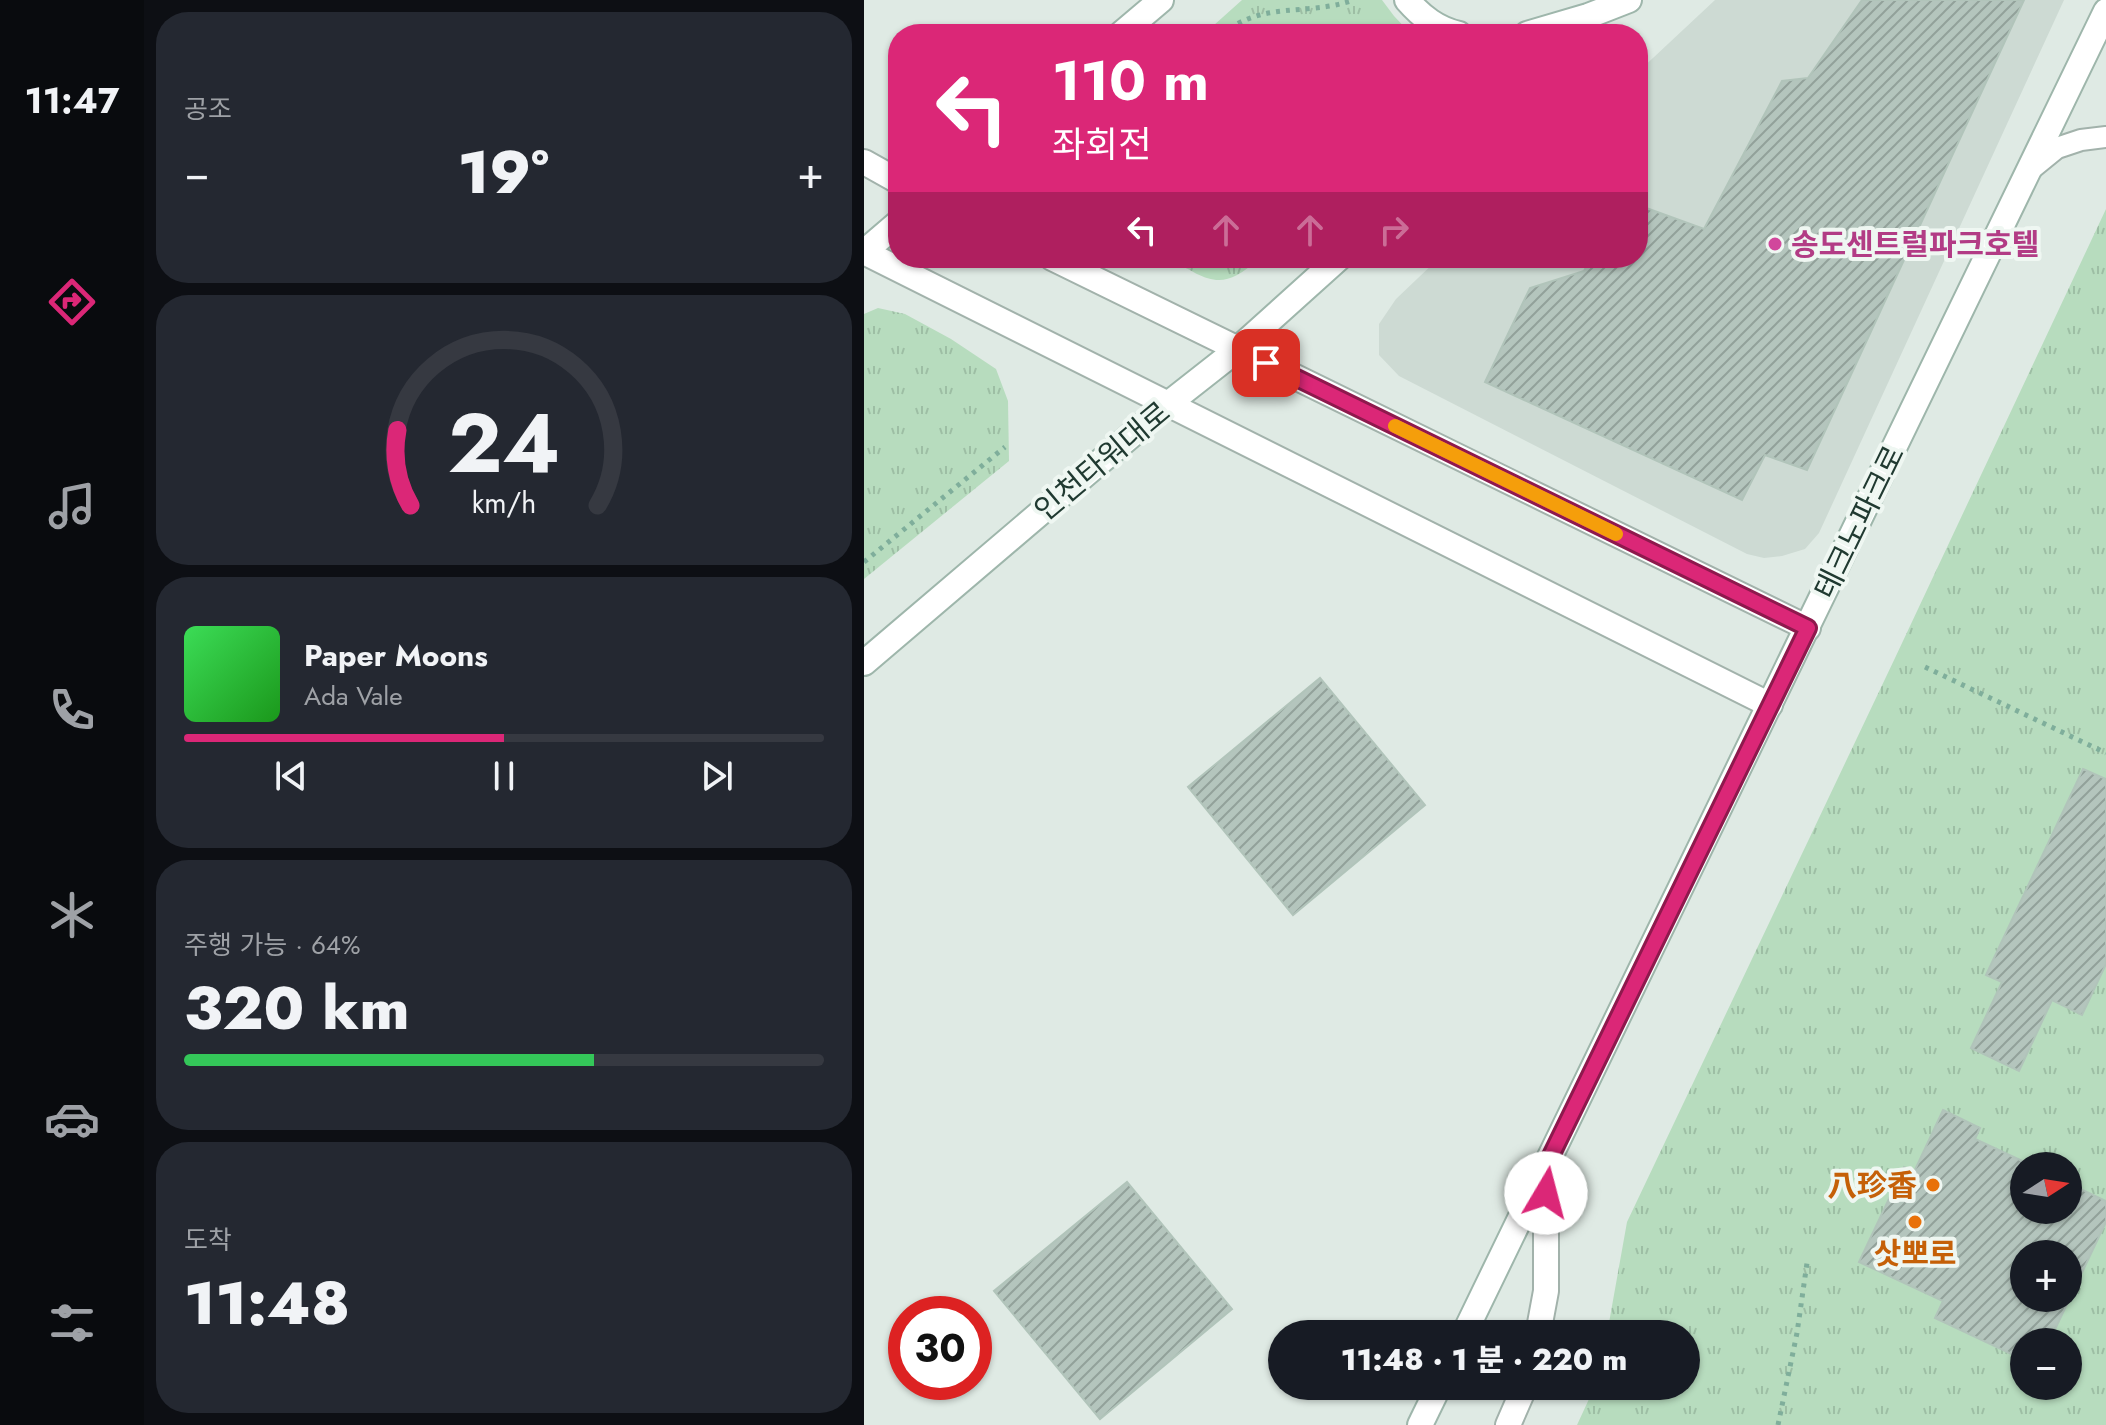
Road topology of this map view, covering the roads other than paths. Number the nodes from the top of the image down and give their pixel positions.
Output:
1 (1161, 0) edge
2 (1407, 0) edge
3 (1629, 0) edge
4 (2105, 14) edge
5 (1133, 24) edge
6 (1434, 24) edge
7 (1561, 24) edge
8 (1602, 24) edge
9 (2106, 46) edge
10 (2106, 137) edge
11 (864, 162) edge
12 (2030, 170) junction
13 (888, 175) edge
14 (888, 232) edge
15 (864, 252) edge
16 (888, 264) edge
17 (896, 268) edge
18 (1072, 268) edge
19 (1328, 268) edge
20 (1238, 349) junction
21 (1168, 404) junction
22 (1808, 628) junction
23 (864, 663) edge
24 (1770, 705) junction
25 (1546, 1166) junction
26 (1471, 1320) edge
27 (1541, 1320) edge
28 (1432, 1400) edge
29 (1519, 1400) edge
30 (1420, 1425) edge
31 (1508, 1425) edge

1 - 5 street
2 - 6 street
3 - 7 street
3 - 8 street
4 - 9 lane
4 - 12 street, 테크노파크로
10 - 12 lane
11 - 13 street
12 - 22 street, 테크노파크로
14 - 15 street
15 - 16 street
17 - 21 street
18 - 20 street
19 - 20 street, 인천타워대로
20 - 21 street, 인천타워대로
20 - 22 street
21 - 23 street, 인천타워대로
21 - 24 street
22 - 24 street, 테크노파크로
24 - 25 street, 테크노파크로
25 - 26 street, 테크노파크로
25 - 27 street
28 - 30 street
29 - 31 street

